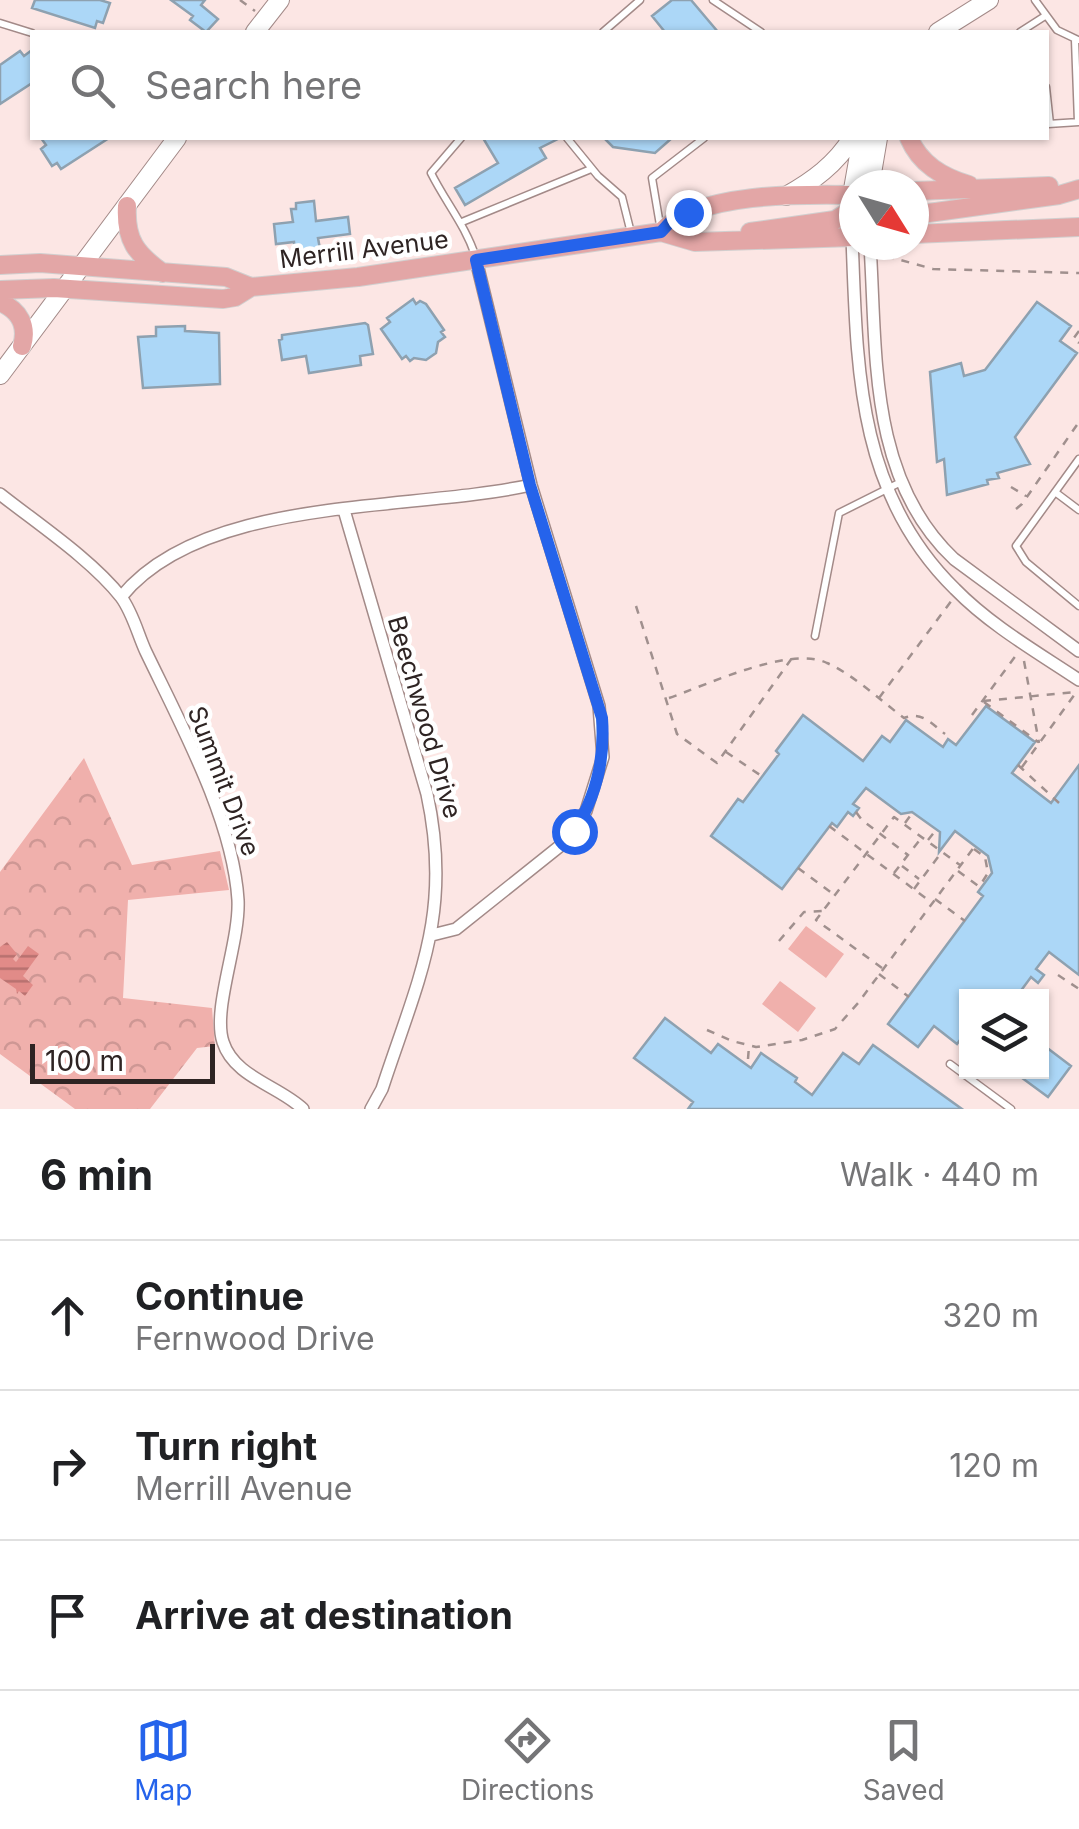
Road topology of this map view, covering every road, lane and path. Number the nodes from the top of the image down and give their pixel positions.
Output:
1 (280, 0) edge
2 (640, 0) edge
3 (713, 0) edge
4 (1035, 0) edge
5 (983, 4) edge
6 (1045, 16) junction
7 (0, 23) edge
8 (257, 30) edge
9 (605, 30) edge
10 (758, 30) edge
11 (941, 30) edge
12 (956, 30) edge
13 (1023, 30) edge
14 (30, 31) edge
15 (1077, 40) edge
16 (1079, 122) edge
17 (1049, 124) edge
18 (176, 140) edge
19 (459, 140) edge
20 (569, 140) edge
21 (701, 140) edge
22 (851, 140) edge
23 (862, 140) edge
24 (878, 140) edge
25 (910, 140) edge
26 (591, 168) junction
27 (858, 170) edge
28 (873, 170) edge
29 (1079, 187) edge
30 (984, 189) junction
31 (929, 191) edge
32 (784, 197) junction
33 (839, 201) edge
34 (126, 206) junction
35 (929, 213) edge
36 (839, 216) edge
37 (462, 222) junction
38 (1079, 227) edge
39 (661, 232) junction
40 (929, 233) edge
41 (631, 236) junction
42 (839, 237) edge
43 (695, 242) junction
44 (476, 260) junction
45 (855, 260) edge
46 (871, 260) edge
47 (900, 260) edge
48 (0, 265) edge
49 (83, 266) junction
50 (163, 273) junction
51 (1079, 274) edge
52 (66, 288) junction
53 (251, 288) junction
54 (0, 290) edge
55 (0, 302) edge
56 (1079, 332) edge
57 (1079, 343) edge
58 (22, 346) junction
59 (0, 375) edge
60 (1079, 422) edge
61 (1079, 459) edge
62 (901, 482) junction
63 (530, 485) junction
64 (1012, 487) dead end
65 (887, 489) junction
66 (1055, 492) junction
67 (0, 494) edge
68 (1028, 497) junction
69 (1016, 509) dead end
70 (344, 510) junction
71 (1079, 510) edge
72 (121, 597) junction
73 (954, 598) dead end
74 (636, 606) dead end
75 (1079, 606) edge
76 (815, 636) dead end
77 (1079, 651) edge
78 (792, 658) junction
79 (1079, 680) edge
80 (1030, 696) junction
81 (667, 698) junction
82 (878, 699) junction
83 (982, 701) junction
84 (972, 715) dead end
85 (945, 734) dead end
86 (1039, 743) junction
87 (725, 751) junction
88 (763, 777) dead end
89 (1058, 803) dead end
90 (856, 812) dead end
91 (914, 812) dead end
92 (904, 824) junction
93 (829, 826) dead end
94 (936, 830) dead end
95 (881, 834) junction
96 (922, 837) junction
97 (927, 841) junction
98 (942, 852) junction
99 (866, 854) junction
100 (908, 855) junction
101 (900, 865) junction
102 (960, 865) junction
103 (798, 868) dead end
104 (956, 870) junction
105 (893, 874) junction
106 (921, 880) junction
107 (914, 890) junction
108 (835, 895) junction
109 (934, 901) junction
110 (823, 911) junction
111 (965, 921) dead end
112 (432, 934) junction
113 (779, 941) dead end
114 (883, 969) junction
115 (879, 974) junction
116 (1058, 974) dead end
117 (1079, 989) edge
118 (909, 996) dead end
119 (707, 1030) dead end
120 (749, 1046) junction
121 (748, 1059) dead end
122 (950, 1064) dead end
123 (303, 1109) edge
124 (371, 1109) edge
125 (1012, 1109) edge

1 - 8 street
2 - 9 lane
3 - 10 lane
4 - 6 lane
5 - 11 street
5 - 12 street
6 - 13 lane
6 - 15 lane
7 - 14 lane
15 - 16 lane
16 - 17 lane
18 - 34 street
19 - 37 lane
20 - 26 lane
21 - 39 lane
22 - 32 street
23 - 27 street
24 - 28 street
25 - 30 main road
26 - 37 lane
26 - 41 lane
29 - 30 main road
29 - 35 main road
30 - 31 main road
32 - 33 main road, Merrill Avenue
32 - 39 main road, Merrill Avenue
34 - 49 street
34 - 50 main road
36 - 43 main road
37 - 44 lane
38 - 40 main road
39 - 41 main road, Merrill Avenue
39 - 43 main road, Merrill Avenue
41 - 44 main road, Merrill Avenue
42 - 43 main road, Merrill Avenue
44 - 53 main road, Merrill Avenue
44 - 63 street
45 - 65 street
46 - 62 street
47 - 51 path
48 - 49 main road, Merrill Avenue
49 - 50 main road, Merrill Avenue
49 - 52 street
50 - 53 main road, Merrill Avenue
52 - 53 main road, Merrill Avenue
52 - 54 main road, Merrill Avenue
52 - 58 street
55 - 58 main road
56 - 57 path
58 - 59 street
60 - 68 path
61 - 66 lane
62 - 65 lane
62 - 77 street
63 - 70 street
63 - 112 street
64 - 68 path
65 - 76 lane
65 - 79 street
66 - 71 lane
66 - 75 lane
67 - 72 street, Summit Drive
68 - 69 path
70 - 72 street
70 - 112 street, Beechwood Drive
72 - 123 street, Summit Drive
73 - 82 path
74 - 81 path
78 - 81 path
78 - 82 path
78 - 87 path
80 - 83 path
80 - 83 path
80 - 86 path
80 - 86 path
81 - 87 path
82 - 85 path
83 - 84 path
83 - 86 path
86 - 89 path
87 - 88 path
90 - 95 path
91 - 92 path
92 - 95 path
92 - 96 path
93 - 99 path
94 - 97 path
95 - 99 path
95 - 100 path
96 - 97 path
96 - 100 path
97 - 98 path
98 - 102 path
98 - 106 path
99 - 105 path
99 - 108 path
100 - 101 path
101 - 105 path
101 - 106 path
102 - 104 path
102 - 104 path
103 - 108 path
104 - 109 path
105 - 107 path
106 - 107 path
107 - 109 path
108 - 110 path
109 - 111 path
109 - 114 path
110 - 113 path
110 - 114 path
112 - 124 street, Beechwood Drive
114 - 115 path
115 - 118 path
115 - 120 path
116 - 117 path
119 - 120 path
120 - 121 path
122 - 125 lane

